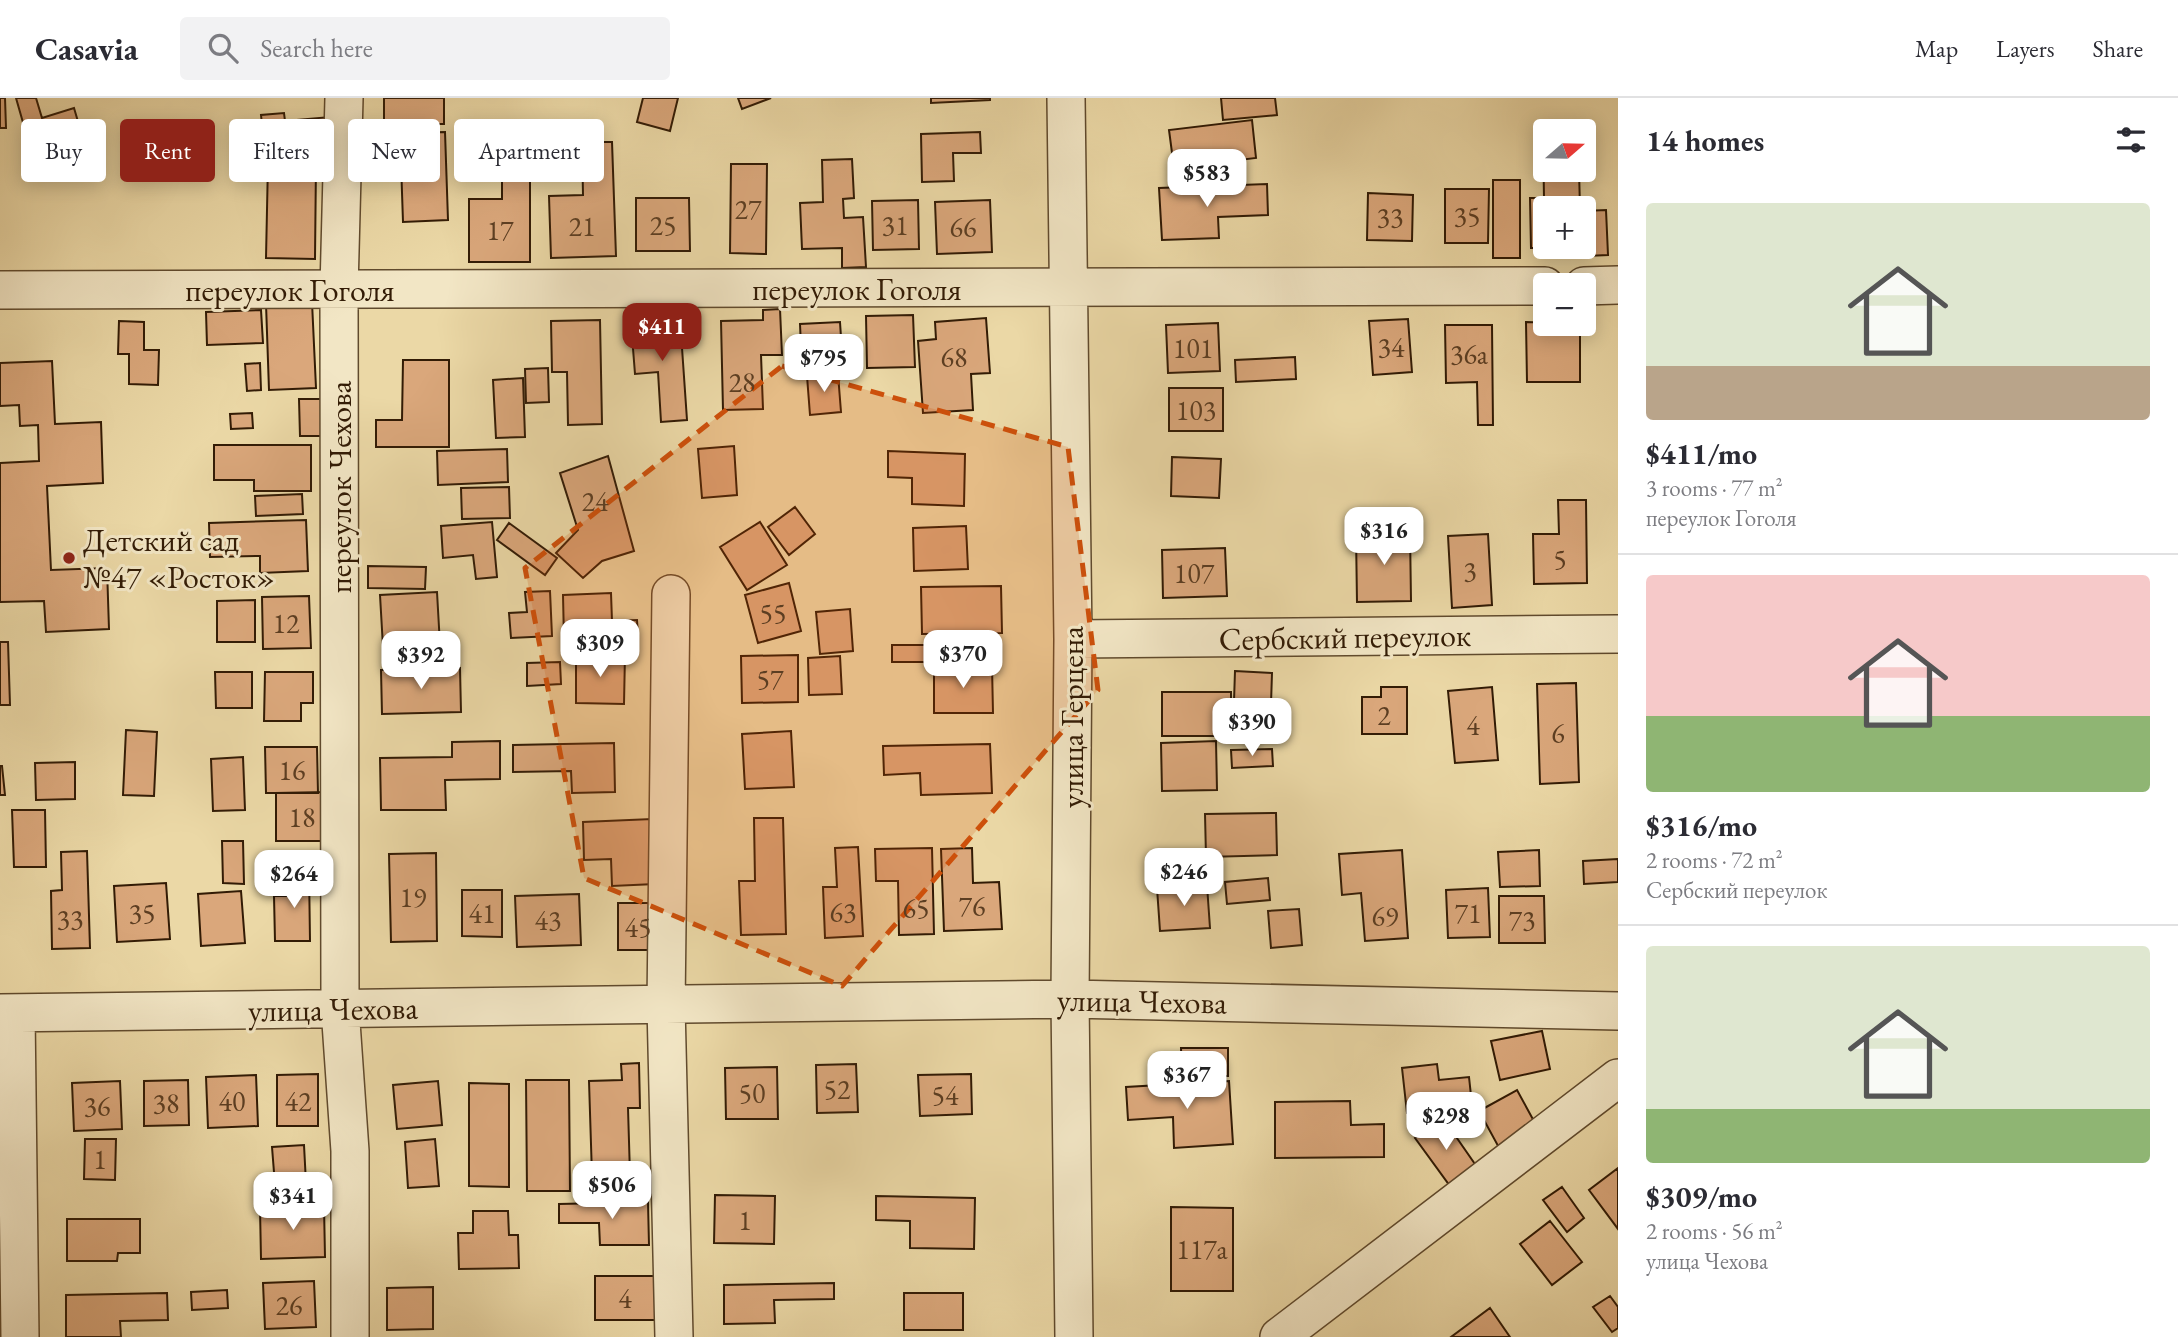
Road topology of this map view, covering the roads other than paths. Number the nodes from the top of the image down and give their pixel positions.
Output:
1 (344, 98) edge
2 (1066, 98) edge
3 (1618, 285) edge
4 (1533, 286) edge
5 (1596, 286) edge
6 (340, 289) junction
7 (1070, 289) junction
8 (0, 290) edge
9 (671, 594) dead end
10 (1618, 634) edge
11 (1073, 639) junction
12 (1070, 999) junction
13 (666, 1006) junction
14 (340, 1008) junction
15 (1618, 1011) edge
16 (8, 1013) edge
17 (1618, 1078) edge
18 (20, 1337) edge
19 (351, 1337) edge
20 (674, 1337) edge
21 (1073, 1337) edge
22 (1279, 1337) edge

1 - 6 street, переулок Чехова
2 - 7 street, улица Герцена
3 - 5 street
4 - 7 street, переулок Гоголя
6 - 7 street, переулок Гоголя
6 - 8 street, переулок Гоголя
6 - 14 street, переулок Чехова
7 - 11 street, улица Герцена
9 - 13 street
10 - 11 street, Сербский переулок
11 - 12 street, улица Герцена
12 - 13 street, улица Чехова
12 - 15 street, улица Чехова
12 - 21 street, улица Герцена
13 - 14 street, улица Чехова
13 - 20 street
14 - 16 street, улица Чехова
14 - 19 street, переулок Чехова
16 - 18 street
17 - 22 street

